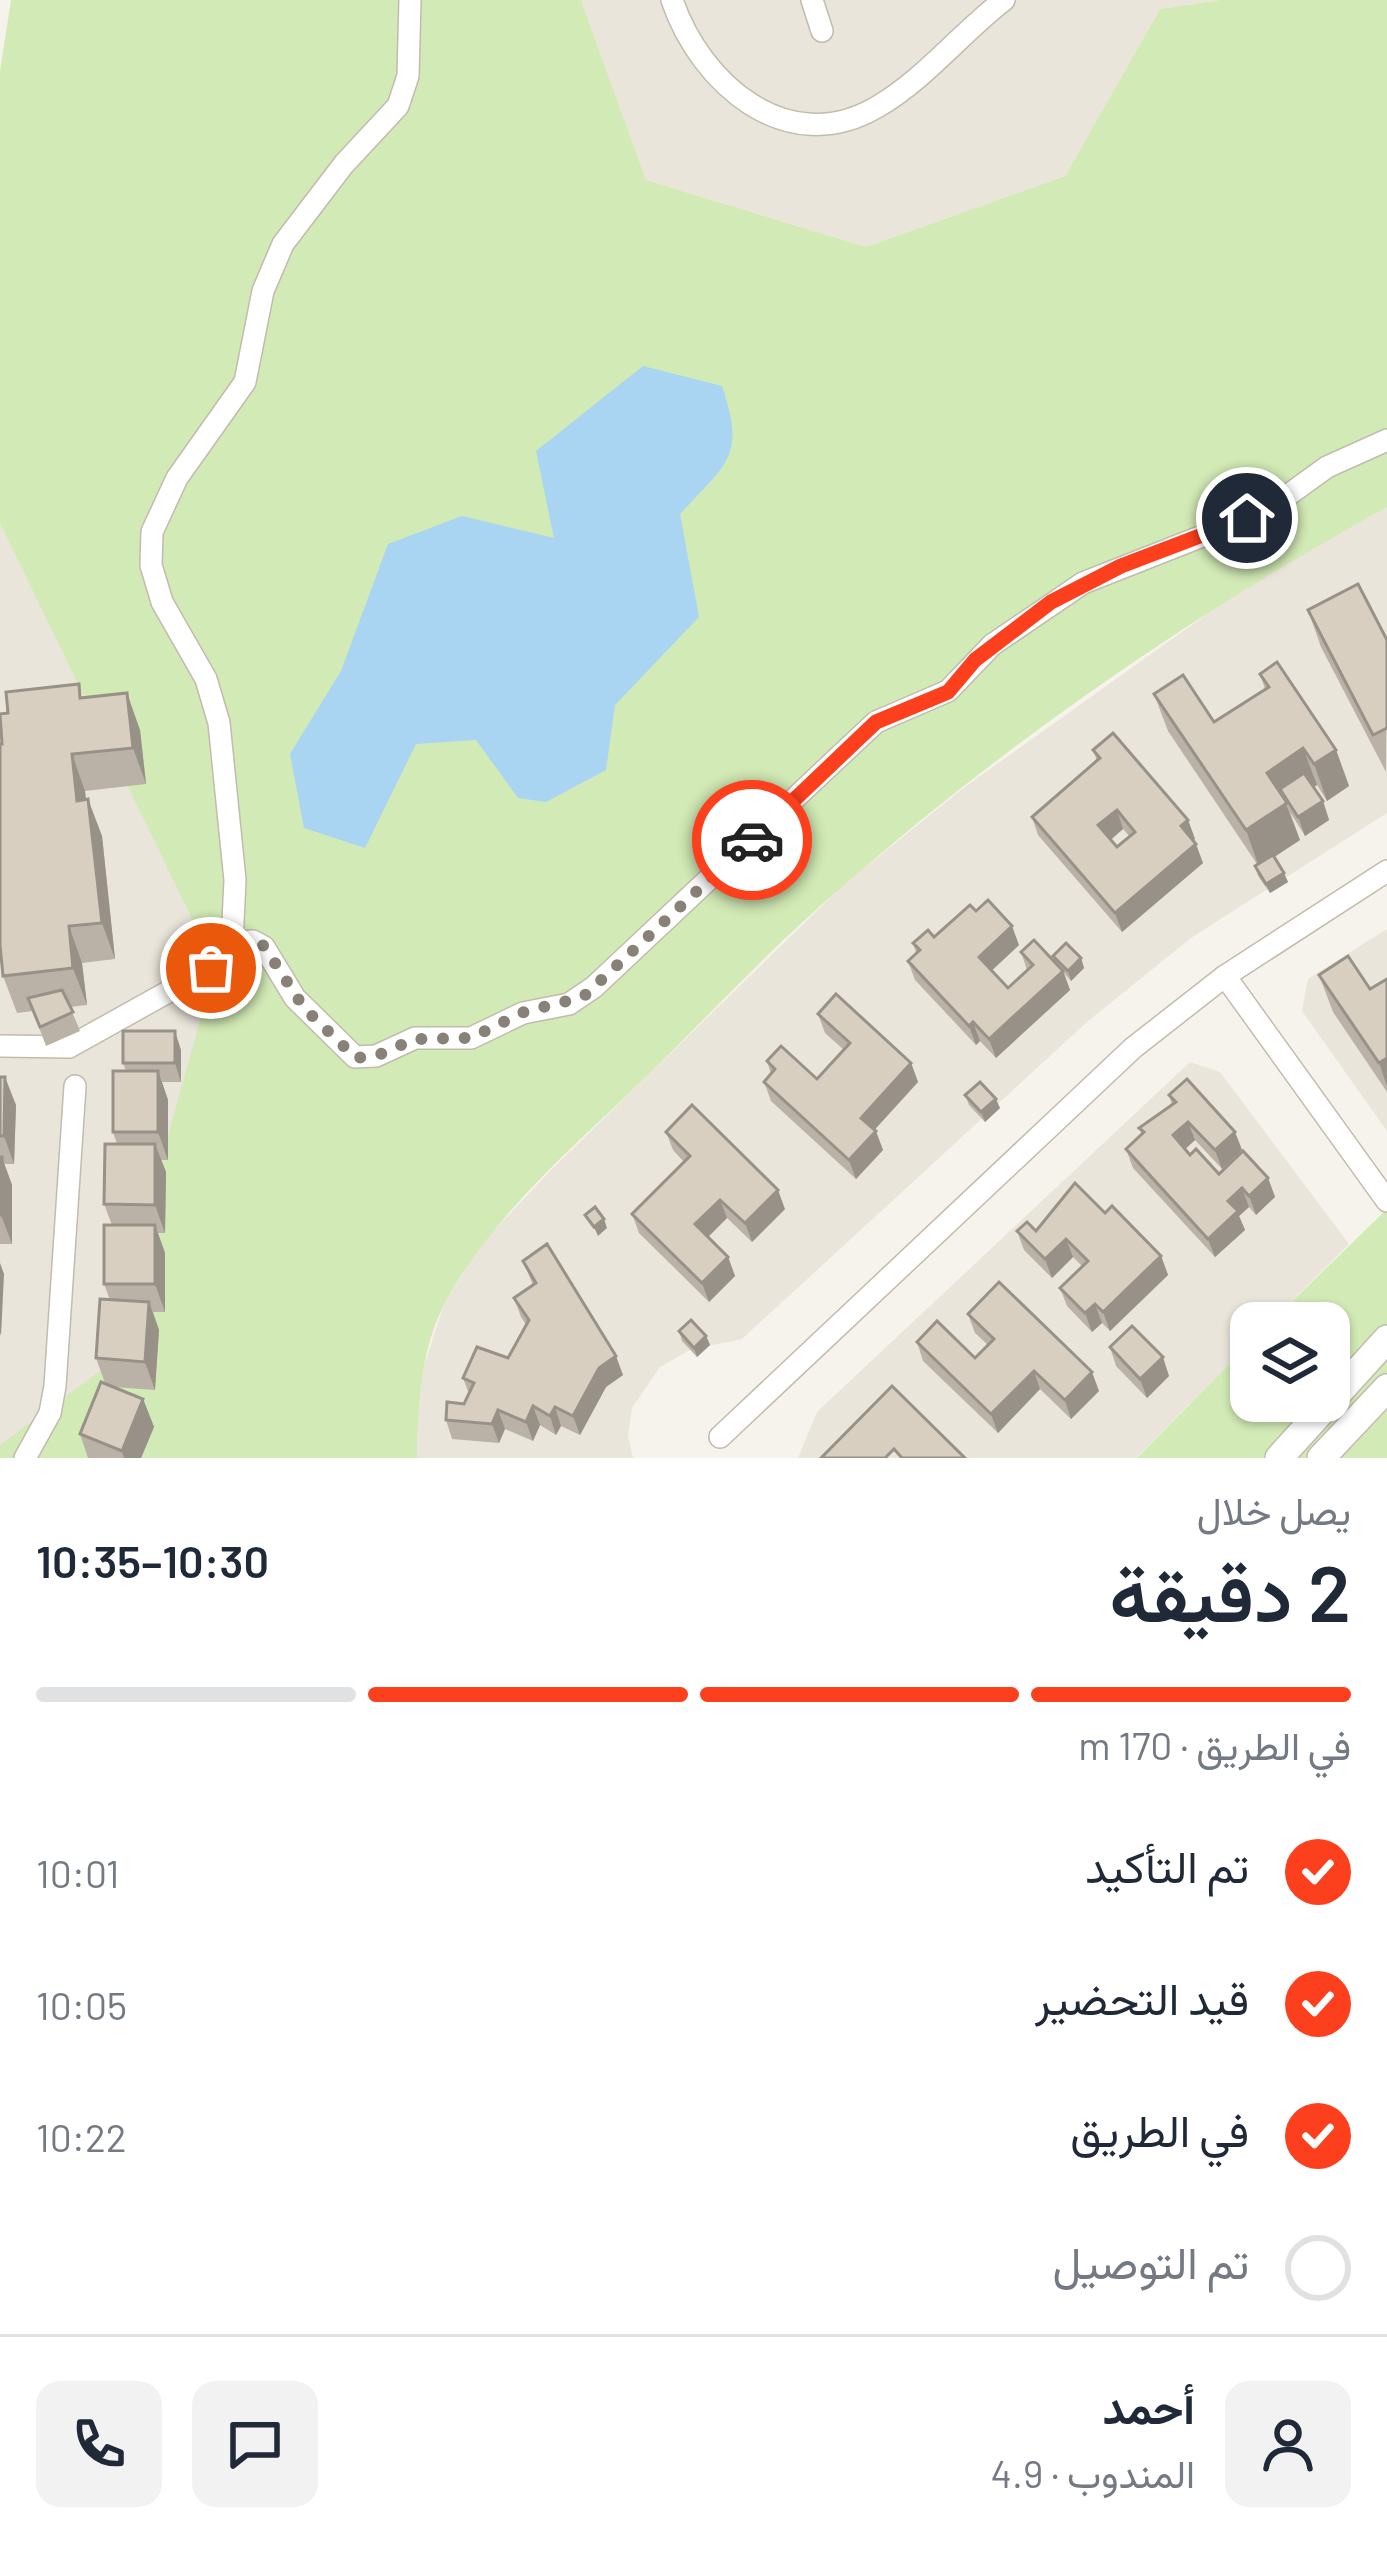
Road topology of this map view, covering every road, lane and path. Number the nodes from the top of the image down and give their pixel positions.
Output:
1 (410, 0) edge
2 (672, 0) edge
3 (812, 0) edge
4 (1004, 0) edge
5 (822, 31) dead end
6 (1387, 440) edge
7 (1387, 872) edge
8 (232, 943) junction
9 (1226, 976) junction
10 (0, 1046) edge
11 (75, 1086) dead end
12 (1387, 1201) edge
13 (1387, 1339) edge
14 (1387, 1388) edge
15 (720, 1437) dead end
16 (25, 1458) edge
17 (1279, 1458) edge
18 (1322, 1458) edge

1 - 8 street
2 - 4 street
3 - 5 street
6 - 8 street
7 - 9 street
8 - 10 street
9 - 12 street
9 - 15 street
11 - 16 street
13 - 17 street
14 - 18 street

